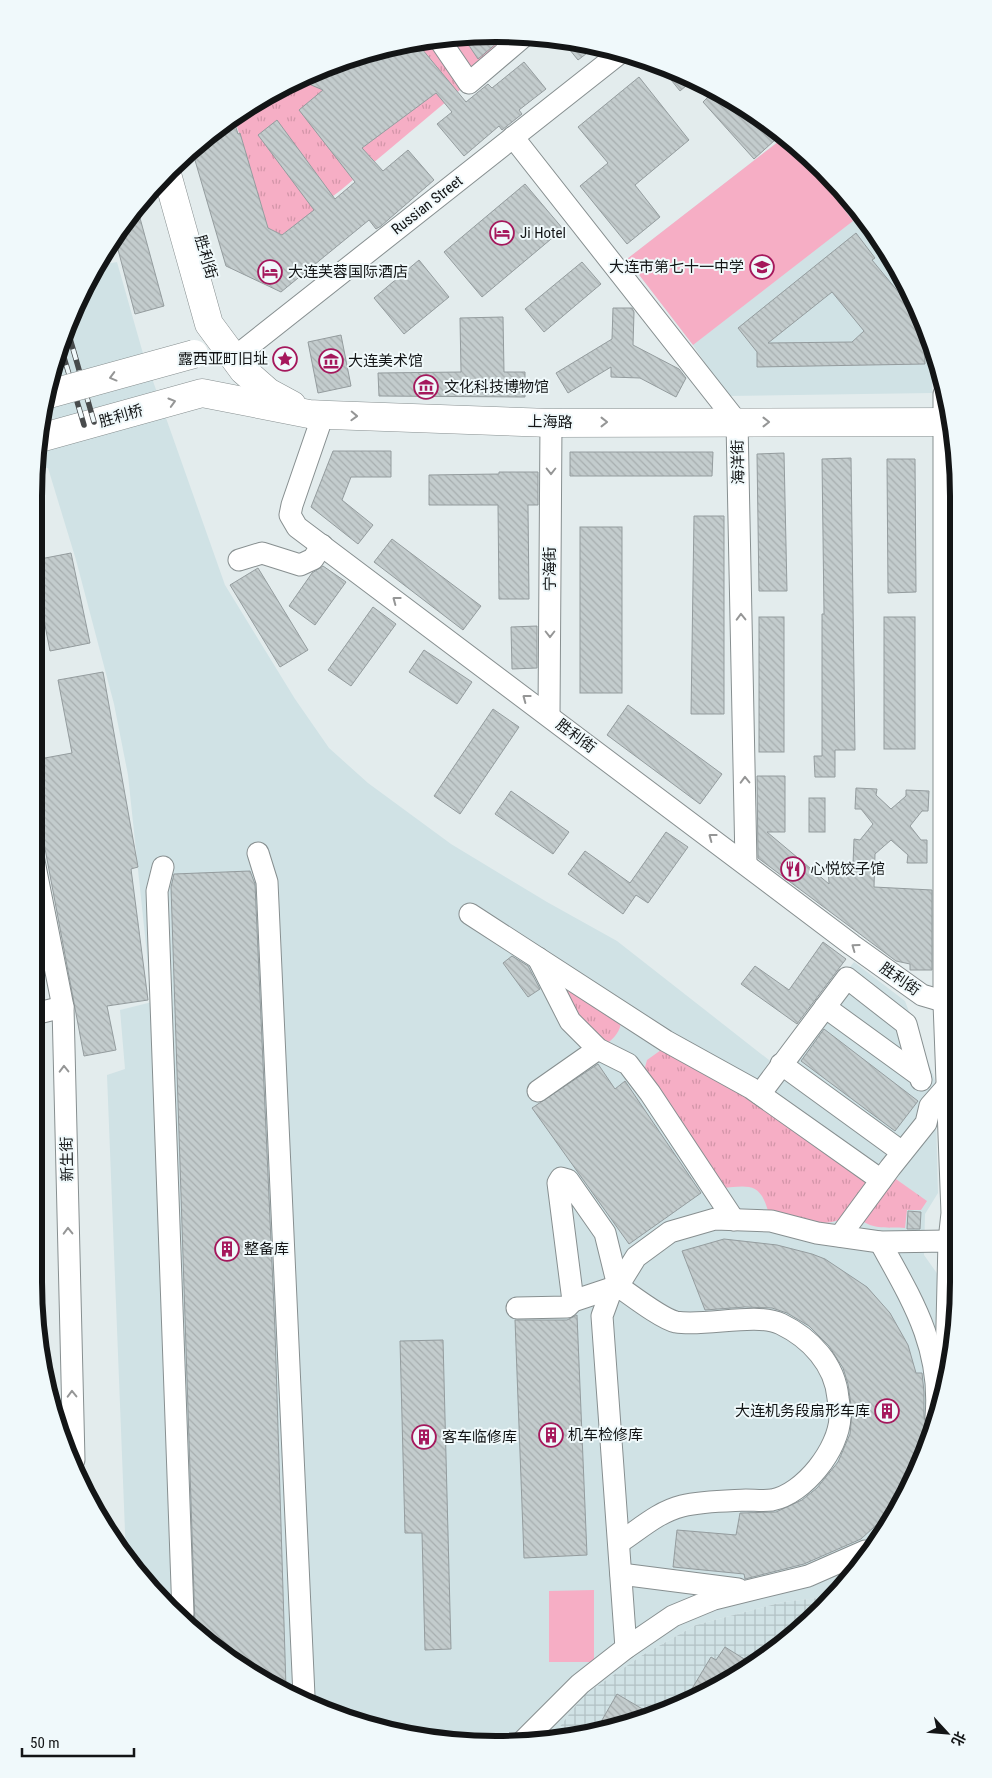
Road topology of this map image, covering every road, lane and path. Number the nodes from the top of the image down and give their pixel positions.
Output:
1 (516, 43) edge
2 (443, 45) edge
3 (613, 58) edge
4 (513, 137) junction
5 (181, 170) edge
6 (168, 182) edge
7 (209, 324) junction
8 (232, 354) junction
9 (55, 392) edge
10 (202, 393) junction
11 (316, 414) junction
12 (551, 422) junction
13 (737, 422) junction
14 (943, 422) edge
15 (46, 436) edge
16 (948, 458) edge
17 (322, 546) junction
18 (239, 560) dead end
19 (549, 715) junction
20 (258, 853) dead end
21 (746, 863) junction
22 (163, 867) dead end
23 (42, 901) edge
24 (470, 914) dead end
25 (537, 958) junction
26 (950, 1004) edge
27 (825, 1006) junction
28 (63, 1007) junction
29 (42, 1012) edge
30 (598, 1048) junction
31 (781, 1064) junction
32 (920, 1076) junction
33 (950, 1083) edge
34 (538, 1092) dead end
35 (760, 1094) junction
36 (930, 1106) junction
37 (902, 1152) junction
38 (881, 1180) junction
39 (734, 1220) junction
40 (840, 1236) junction
41 (880, 1242) junction
42 (950, 1243) edge
43 (618, 1286) junction
44 (573, 1301) junction
45 (518, 1308) dead end
46 (935, 1394) edge
47 (74, 1447) edge
48 (620, 1542) junction
49 (859, 1554) edge
50 (621, 1574) junction
51 (749, 1590) junction
52 (183, 1610) edge
53 (626, 1648) junction
54 (304, 1693) edge
55 (529, 1735) edge

1 - 2 street
3 - 4 street, Russian Street
4 - 8 street, Russian Street
4 - 13 street, 海洋街
5 - 8 main road, 胜利街
6 - 7 main road, 胜利街
7 - 8 main road, 胜利街
7 -> 9 main road, bridge
8 - 10 main road
8 - 11 main road
10 - 11 main road, 上海路
15 -> 10 main road, 胜利桥
11 -> 12 main road, 上海路
11 - 17 street, 胜利街
12 -> 13 main road, 上海路
12 -> 19 street, 宁海街
13 -> 14 main road, 上海路
21 -> 13 street, 海洋街
16 - 26 street
17 - 18 street
19 -> 17 street, 胜利街
21 -> 19 street, 胜利街
20 - 54 street
26 -> 21 street, 胜利街
22 - 52 street
23 - 28 street, 新生街
24 - 25 street
25 - 30 street
25 - 35 street
27 - 31 street
27 - 32 street
27 - 32 street
28 - 29 street
47 -> 28 street, 新生街
30 - 34 street
30 - 39 street
31 - 35 street
31 - 37 street
32 - 36 street
33 - 36 street
35 - 38 street
36 - 37 street
37 - 38 street
38 - 40 street
39 - 40 street
39 - 43 street
40 - 41 street
41 - 42 street
41 - 46 street
43 - 44 street
43 - 44 street
43 - 48 street
43 - 48 street
44 - 45 street
48 - 50 street
49 - 51 street
50 - 51 street
50 - 53 street
51 - 53 street
53 - 55 street

